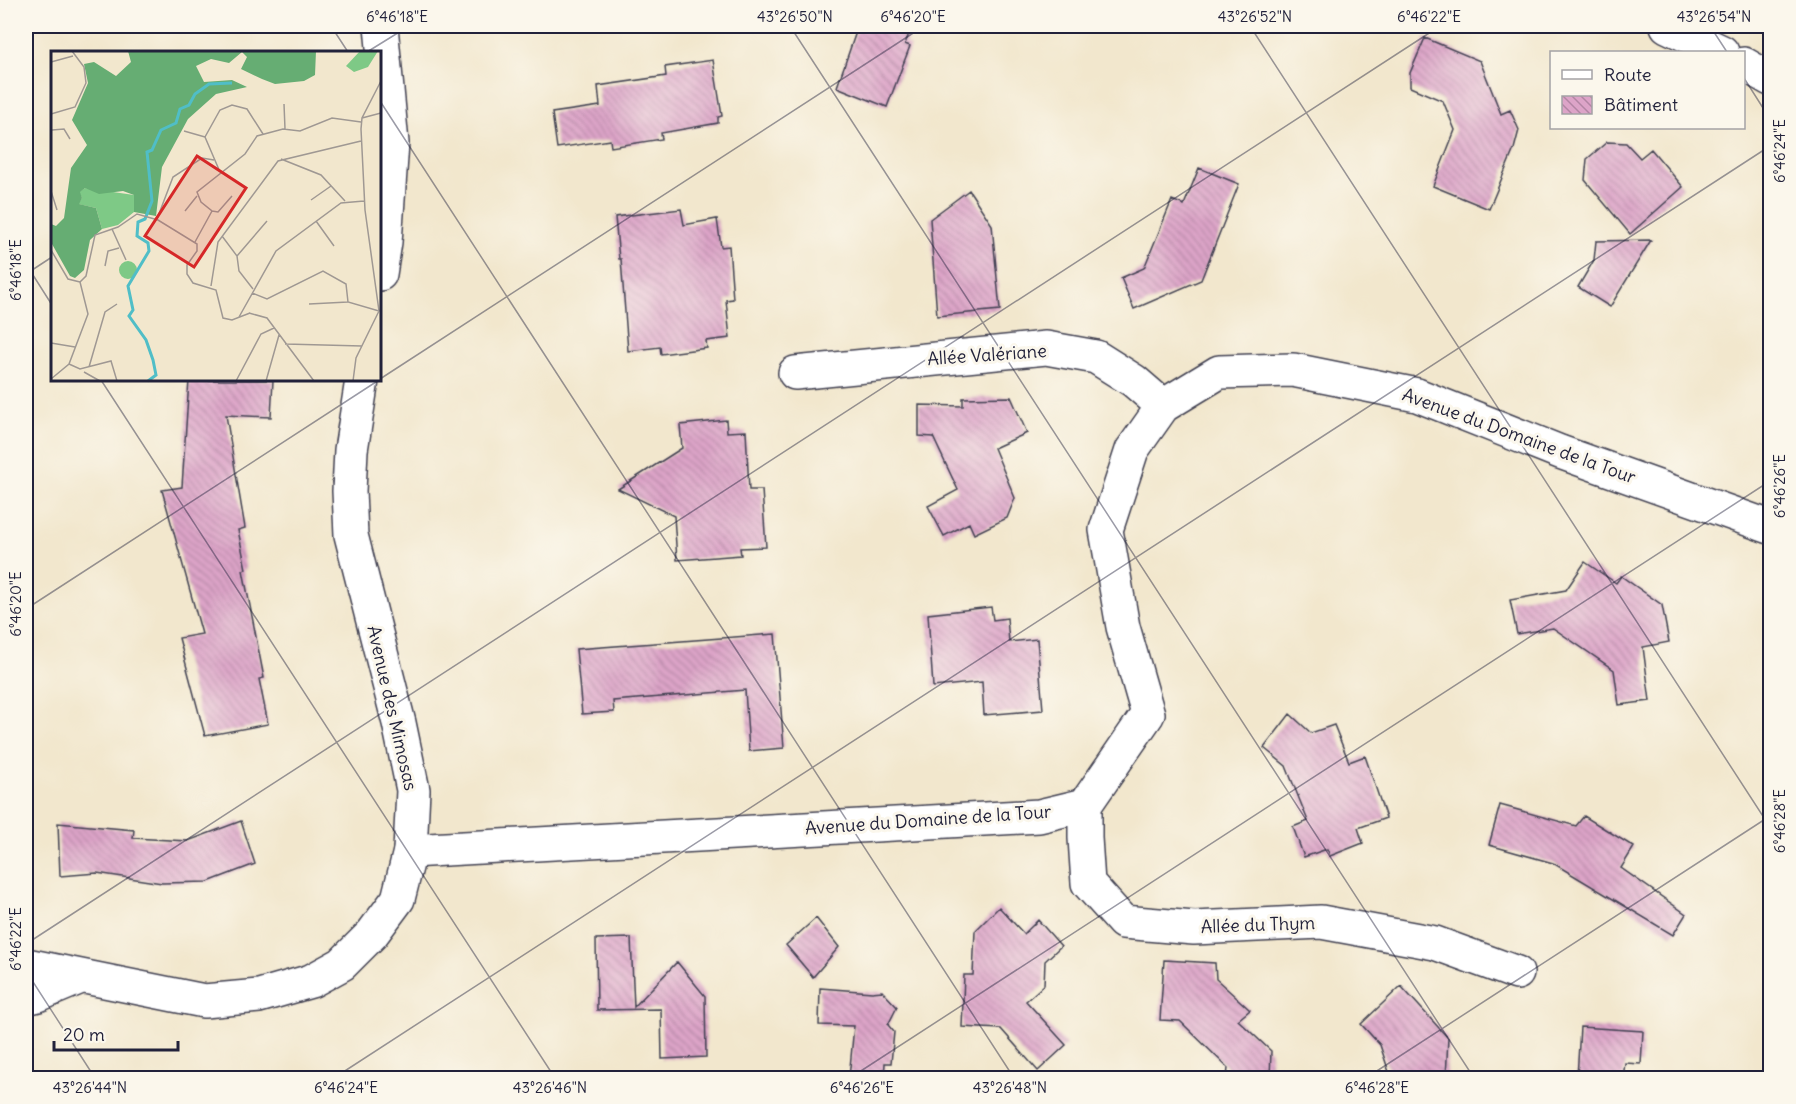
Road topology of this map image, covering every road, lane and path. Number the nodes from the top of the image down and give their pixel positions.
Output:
1 (381, 26) edge
2 (1667, 26) edge
3 (1720, 51) edge
4 (1745, 65) edge
5 (1770, 79) edge
6 (381, 268) edge
7 (795, 373) dead end
8 (362, 381) edge
9 (1163, 406) junction
10 (1770, 527) edge
11 (1085, 805) junction
12 (410, 851) junction
13 (26, 965) edge
14 (1517, 973) dead end
15 (81, 978) junction
16 (26, 998) edge

1 - 6 street
2 - 3 street
4 - 5 street
7 - 9 street, Allée Valériane
8 - 12 street, Avenue des Mimosas
9 - 10 street, Avenue du Domaine de la Tour
9 - 11 street, Avenue du Domaine de la Tour
11 - 12 street, Avenue du Domaine de la Tour
11 - 14 street, Allée du Thym
12 - 15 street, Avenue des Mimosas
13 - 15 street, Avenue des Mimosas
15 - 16 street

